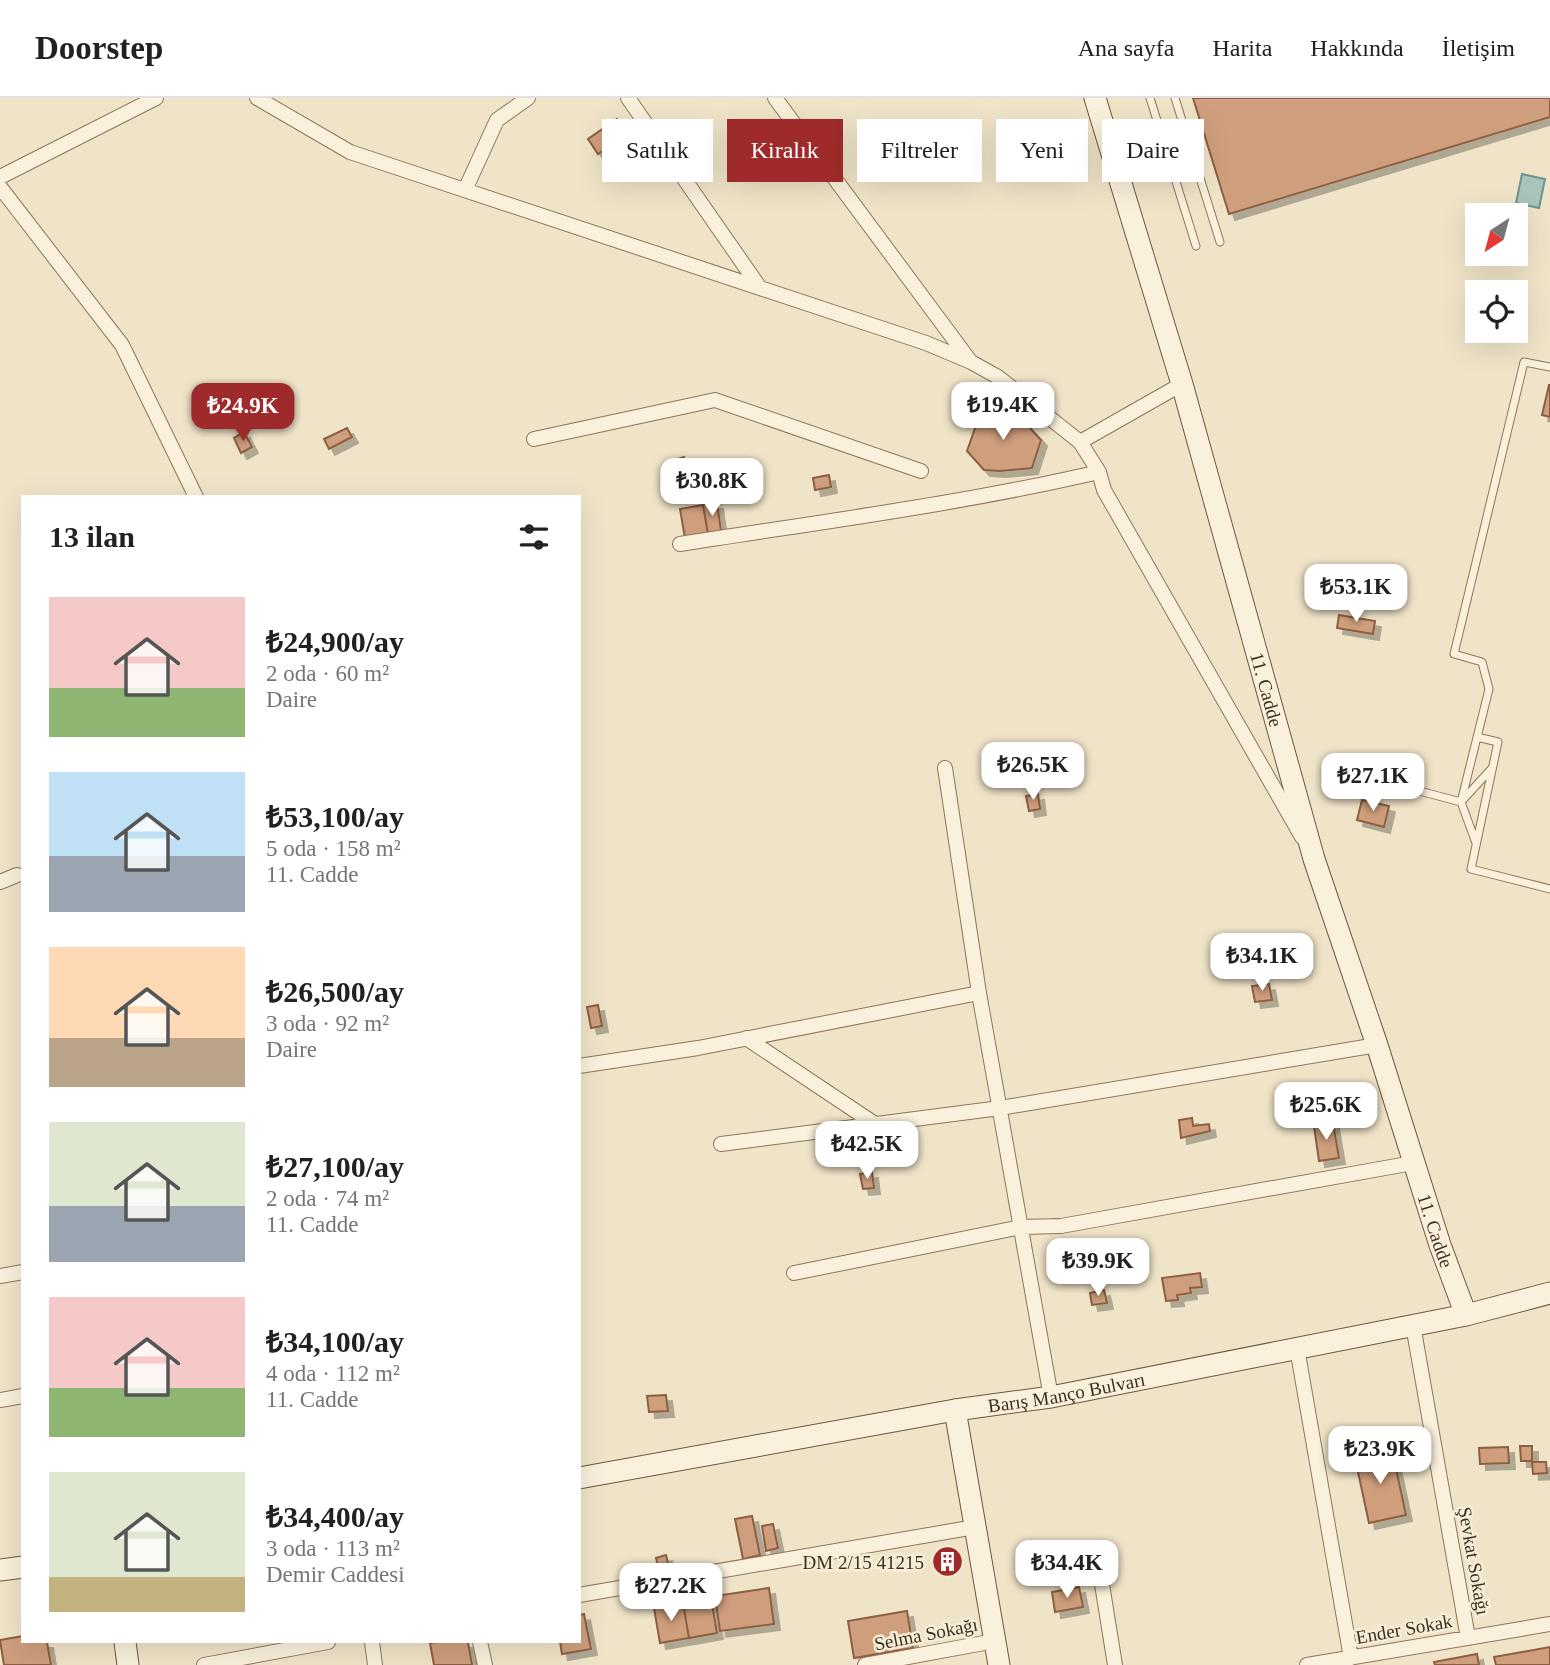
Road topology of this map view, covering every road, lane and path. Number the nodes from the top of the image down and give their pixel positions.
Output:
1 (156, 98) edge
2 (257, 98) edge
3 (528, 98) edge
4 (628, 98) edge
5 (775, 98) edge
6 (1095, 98) edge
7 (1150, 98) edge
8 (1175, 98) edge
9 (0, 177) edge
10 (0, 187) edge
11 (465, 190) junction
12 (1220, 242) dead end
13 (1196, 246) dead end
14 (760, 288) junction
15 (971, 362) junction
16 (1550, 367) edge
17 (1182, 384) junction
18 (534, 439) dead end
19 (1080, 442) junction
20 (921, 471) dead end
21 (1099, 472) junction
22 (195, 495) edge
23 (680, 544) dead end
24 (1477, 737) junction
25 (946, 768) dead end
26 (1493, 768) junction
27 (1359, 775) dead end
28 (1461, 802) junction
29 (1476, 845) junction
30 (1314, 859) junction
31 (17, 875) dead end
32 (0, 882) edge
33 (1550, 888) edge
34 (979, 993) junction
35 (746, 1038) junction
36 (1377, 1045) junction
37 (581, 1066) edge
38 (999, 1108) junction
39 (875, 1124) junction
40 (721, 1144) dead end
41 (1413, 1163) junction
42 (1021, 1227) junction
43 (21, 1272) edge
44 (794, 1273) dead end
45 (0, 1276) edge
46 (1550, 1293) edge
47 (1466, 1315) junction
48 (1413, 1325) junction
49 (1297, 1348) junction
50 (21, 1396) edge
51 (1051, 1397) junction
52 (0, 1400) edge
53 (955, 1410) junction
54 (581, 1478) edge
55 (975, 1527) junction
56 (21, 1567) edge
57 (0, 1570) edge
58 (1101, 1578) dead end
59 (581, 1595) edge
60 (1550, 1624) edge
61 (1468, 1638) junction
62 (995, 1641) junction
63 (125, 1643) edge
64 (324, 1643) edge
65 (372, 1643) edge
66 (480, 1643) edge
67 (1351, 1658) junction
68 (252, 1660) edge
69 (128, 1665) edge
70 (204, 1665) edge
71 (375, 1665) edge
72 (485, 1665) edge
73 (865, 1665) edge
74 (999, 1665) edge
75 (1115, 1665) edge
76 (1307, 1665) edge

1 - 9 street
2 - 11 street
3 - 11 street
4 - 14 street
5 - 15 street
6 - 17 street, 11. Cadde
7 - 13 lane
8 - 12 lane
10 - 22 street
11 - 14 street
14 - 15 street
15 - 19 street
16 - 24 lane
17 - 19 street
17 - 30 street, 11. Cadde
18 - 20 street
19 - 21 street
21 - 23 street
21 - 30 street
24 - 26 lane
24 - 28 lane
25 - 34 street
26 - 28 lane
26 - 29 lane
27 - 28 lane
28 - 29 lane
29 - 33 lane
30 - 36 street, 11. Cadde
31 - 32 street
34 - 35 street
34 - 38 street
35 - 37 street
35 - 39 street
36 - 38 street
36 - 41 street, 11. Cadde
38 - 39 street
38 - 42 street
39 - 40 street
41 - 42 street
41 - 47 street, 11. Cadde
42 - 44 street
42 - 51 street
43 - 45 street
46 - 47 street, Barış Manço Bulvarı
47 - 48 street, Barış Manço Bulvarı
48 - 49 street, Barış Manço Bulvarı
48 - 61 street, Şevkat Sokağı
49 - 51 street, Barış Manço Bulvarı
49 - 67 street
50 - 52 street
51 - 53 street, Barış Manço Bulvarı
53 - 54 street, Barış Manço Bulvarı
53 - 55 street
55 - 59 street
55 - 62 street
56 - 57 street
58 - 75 street
60 - 61 street, Ender Sokak
61 - 67 street, Ender Sokak
62 - 73 street, Selma Sokağı
62 - 74 street
63 - 69 street
64 - 68 street
65 - 71 street
66 - 72 street
67 - 76 street, Ender Sokak
68 - 70 street

